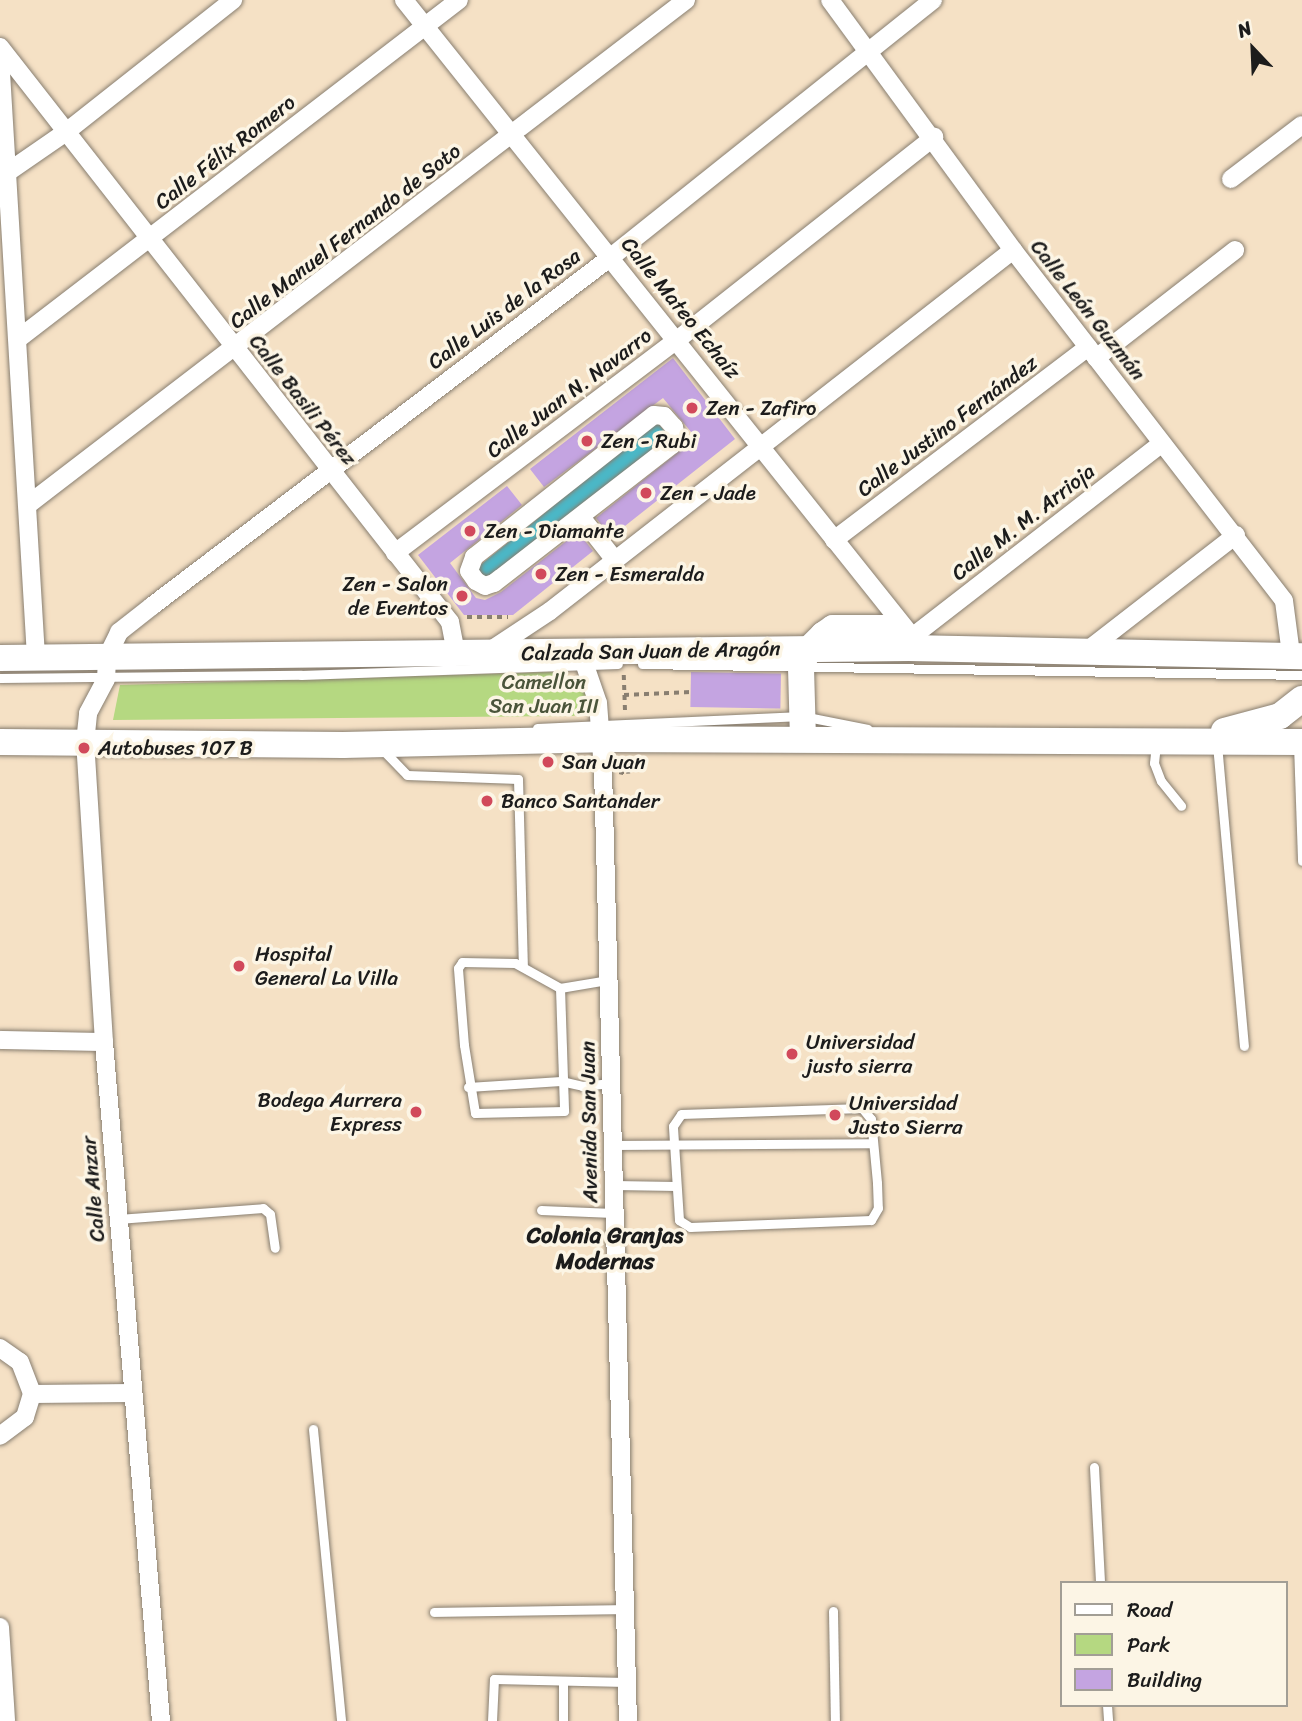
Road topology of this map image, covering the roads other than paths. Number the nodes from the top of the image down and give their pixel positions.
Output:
1 (233, 0) edge
2 (404, 0) edge
3 (458, 0) edge
4 (686, 0) edge
5 (830, 0) edge
6 (933, 0) edge
7 (425, 26) junction
8 (0, 47) edge
9 (867, 51) junction
10 (0, 56) edge
11 (1302, 125) edge
12 (66, 132) junction
13 (513, 134) junction
14 (934, 137) junction
15 (3, 147) edge
16 (8, 172) junction
17 (1231, 179) dead end
18 (149, 240) junction
19 (1013, 250) junction
20 (1235, 250) dead end
21 (611, 257) junction
22 (18, 339) junction
23 (677, 340) junction
24 (234, 350) junction
25 (1092, 353) junction
26 (19, 361) junction
27 (0, 362) edge
28 (1162, 443) junction
29 (764, 445) junction
30 (328, 469) junction
31 (29, 504) junction
32 (581, 517) junction
33 (1236, 535) junction
34 (834, 540) junction
35 (395, 553) junction
36 (614, 559) junction
37 (911, 643) junction
38 (1089, 649) junction
39 (456, 652) junction
40 (488, 652) junction
41 (36, 657) junction
42 (805, 657) junction
43 (0, 658) edge
44 (584, 659) junction
45 (1298, 662) edge
46 (106, 668) junction
47 (0, 678) edge
48 (1302, 699) edge
49 (803, 727) junction
50 (1244, 729) junction
51 (0, 731) edge
52 (601, 731) junction
53 (1159, 736) junction
54 (1217, 736) junction
55 (85, 738) junction
56 (1293, 738) edge
57 (0, 742) edge
58 (1121, 743) junction
59 (379, 744) junction
60 (1181, 806) dead end
61 (1302, 861) edge
62 (523, 967) junction
63 (608, 980) junction
64 (560, 988) junction
65 (0, 1040) edge
66 (104, 1042) junction
67 (1244, 1046) dead end
68 (561, 1081) junction
69 (611, 1083) junction
70 (468, 1087) junction
71 (873, 1143) junction
72 (612, 1145) junction
73 (674, 1146) junction
74 (612, 1185) junction
75 (676, 1186) junction
76 (541, 1210) dead end
77 (613, 1213) junction
78 (118, 1219) junction
79 (275, 1248) dead end
80 (0, 1348) edge
81 (132, 1393) junction
82 (32, 1394) junction
83 (313, 1429) dead end
84 (0, 1436) edge
85 (1094, 1467) dead end
86 (1100, 1581) edge
87 (625, 1609) junction
88 (833, 1611) dead end
89 (434, 1612) dead end
90 (0, 1627) edge
91 (626, 1682) junction
92 (563, 1683) junction
93 (6, 1721) edge
94 (161, 1721) edge
95 (341, 1721) edge
96 (492, 1721) edge
97 (563, 1721) edge
98 (628, 1721) edge
99 (835, 1721) edge

1 - 12 street
2 - 7 street, Calle Mateo Echaíz
3 - 7 street, Calle Félix Romero
4 - 13 street, Calle Manuel Fernando de Soto
5 - 9 street, Calle León Guzmán
6 - 9 street, Calle Luis de la Rosa
7 - 13 street, Calle Mateo Echaíz
7 - 18 street, Calle Félix Romero
8 - 12 street, Calle Basili Pérez
9 - 14 street, Calle León Guzmán
9 - 21 street, Calle Luis de la Rosa
10 - 15 street
11 - 17 street
12 - 16 street
12 - 18 street, Calle Basili Pérez
13 - 21 street, Calle Mateo Echaíz
13 - 24 street, Calle Manuel Fernando de Soto
14 - 19 street, Calle León Guzmán
14 - 23 street, Calle Juan N. Navarro
15 - 16 street
16 - 22 street
18 - 22 street, Calle Félix Romero
18 - 24 street, Calle Basili Pérez
19 - 25 street, Calle León Guzmán
19 - 29 street
20 - 25 street, Calle Justino Fernández
21 - 23 street, Calle Mateo Echaíz
21 - 30 street, Calle Luis de la Rosa
22 - 26 street
23 - 29 street, Calle Mateo Echaíz
23 - 35 street, Calle Juan N. Navarro
24 - 30 street, Calle Basili Pérez
24 - 31 street, Calle Manuel Fernando de Soto
25 - 28 street, Calle León Guzmán
25 - 34 street, Calle Justino Fernández
26 - 27 street
26 - 31 street
28 - 33 street, Calle León Guzmán
28 - 37 street, Calle M. M. Arrioja
29 - 34 street, Calle Mateo Echaíz
29 - 36 street
30 - 35 street, Calle Basili Pérez
30 - 46 street, Calle Luis de la Rosa
31 - 41 street
32 - 32 street
32 - 36 street
33 - 38 street
33 - 45 street, Calle León Guzmán
34 - 37 street, Calle Mateo Echaíz
35 - 39 street, Calle Basili Pérez
36 - 40 street
37 - 38 main road
37 - 42 main road
38 - 45 main road
39 - 40 main road, Calzada San Juan de Aragón
39 - 46 main road, Calzada San Juan de Aragón
40 - 44 main road, Calzada San Juan de Aragón
41 - 43 main road, Calzada San Juan de Aragón
41 - 46 main road, Calzada San Juan de Aragón
42 - 44 main road, Calzada San Juan de Aragón
42 - 45 lane
42 - 49 main road
44 - 46 lane
44 - 52 street, Avenida San Juan
46 - 47 lane
46 - 55 street, Calle Anzar
48 - 50 main road
49 - 52 main road
49 - 53 lane
49 - 58 main road
50 - 54 lane
50 - 56 lane
50 - 58 main road
51 - 55 lane
52 - 55 lane
52 - 59 main road
52 - 63 street, Avenida San Juan
53 - 54 main road
53 - 58 main road
53 - 60 lane
54 - 56 main road
54 - 67 lane
55 - 57 main road
55 - 59 main road
55 - 66 street, Calle Anzar
56 - 61 lane
59 - 62 lane
62 - 64 lane
62 - 70 lane
63 - 64 lane
63 - 69 street, Avenida San Juan
64 - 68 lane
65 - 66 street
66 - 78 street, Calle Anzar
68 - 69 lane
68 - 70 lane
68 - 70 lane
69 - 72 street, Avenida San Juan
71 - 73 lane
71 - 73 lane
71 - 75 lane
72 - 73 lane
72 - 74 street, Avenida San Juan
73 - 75 lane
74 - 75 lane
74 - 77 street, Avenida San Juan
76 - 77 lane
77 - 87 street, Avenida San Juan
78 - 79 lane
78 - 81 street, Calle Anzar
80 - 82 street
81 - 82 street
81 - 94 street, Calle Anzar
82 - 84 street
83 - 95 lane
85 - 86 lane
87 - 89 lane
87 - 91 street, Avenida San Juan
88 - 99 lane
90 - 93 street
91 - 92 lane
91 - 98 street, Avenida San Juan
92 - 96 lane
92 - 97 lane

